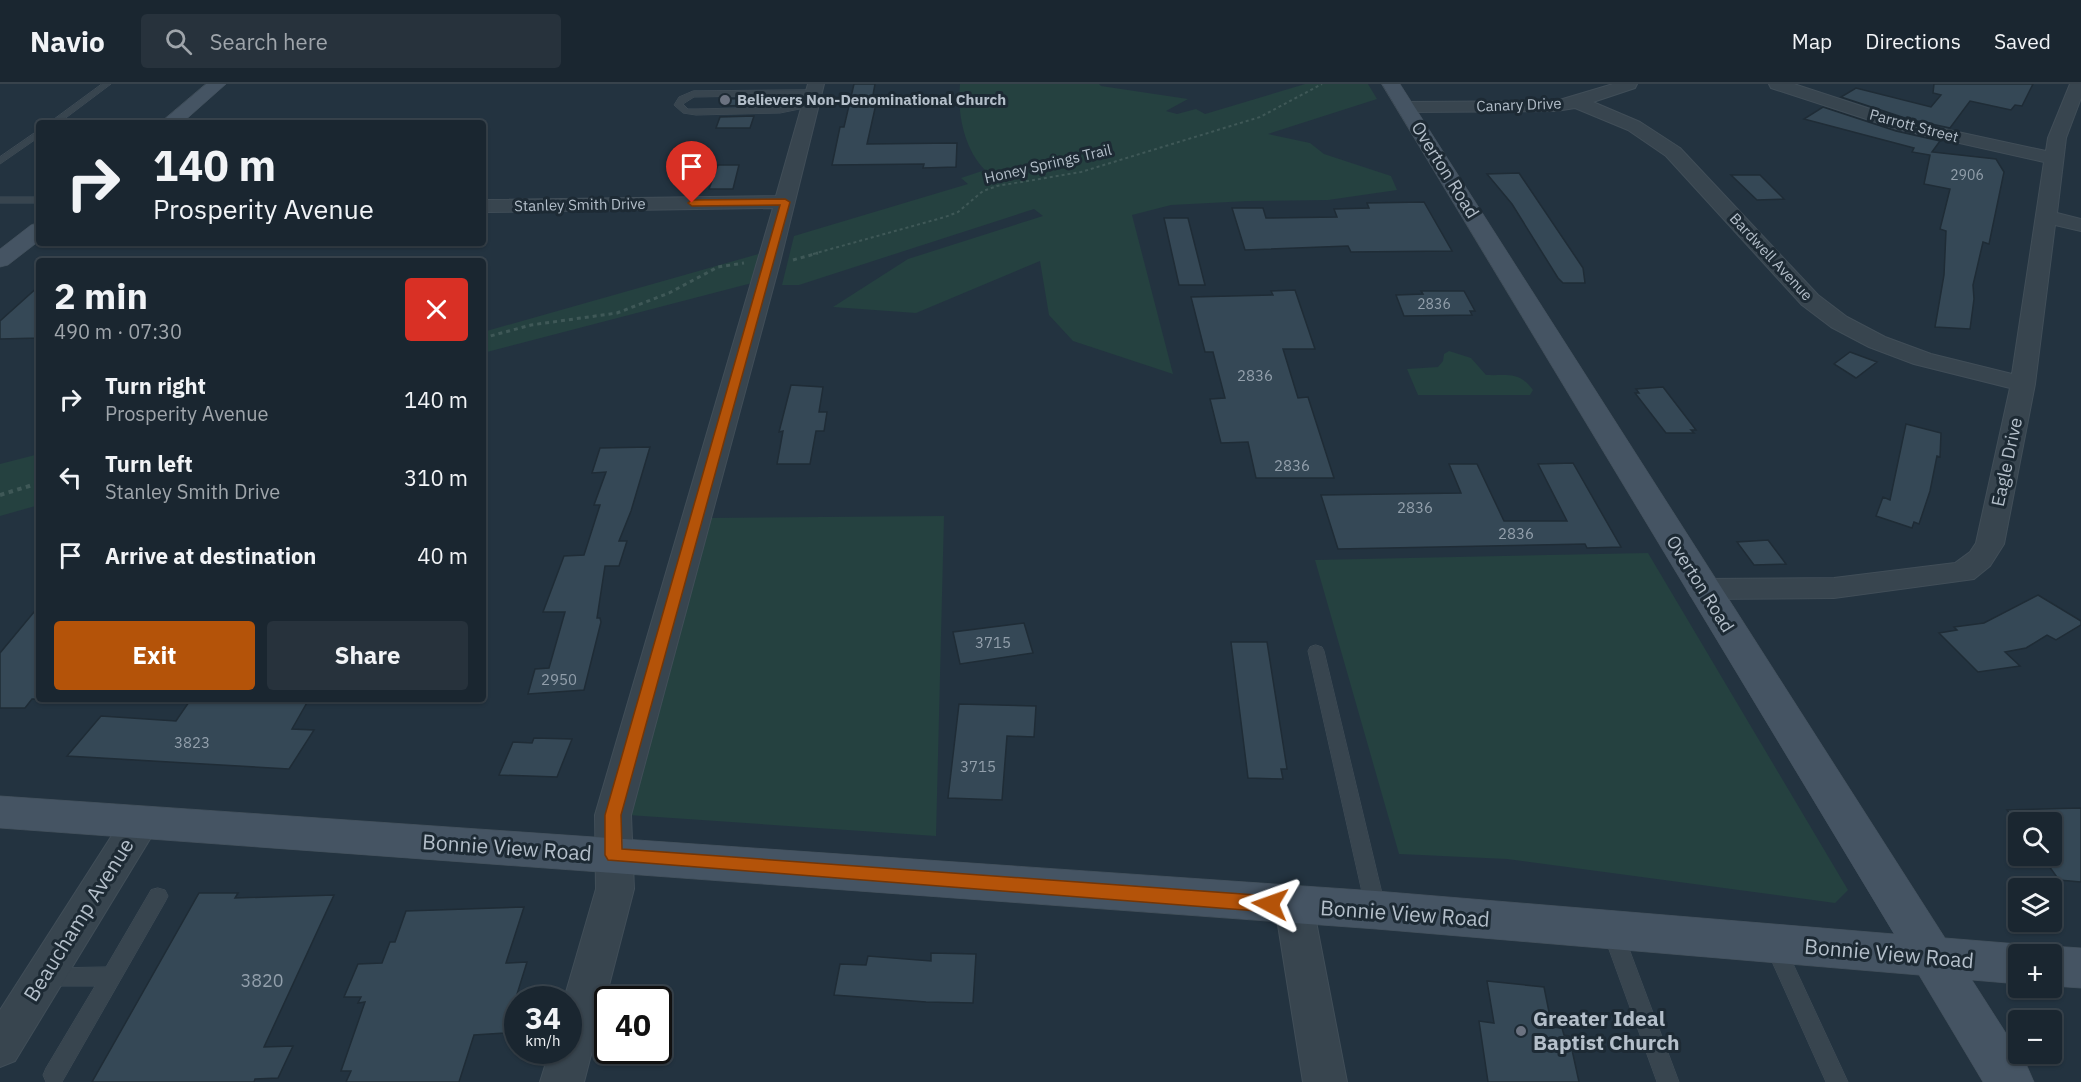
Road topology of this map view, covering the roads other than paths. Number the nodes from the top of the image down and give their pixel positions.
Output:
1 (107, 84) edge
2 (217, 84) edge
3 (1629, 84) edge
4 (1777, 84) edge
5 (2078, 84) edge
6 (813, 94) edge
7 (1398, 96) edge
8 (1577, 102) junction
9 (57, 120) edge
10 (174, 120) edge
11 (36, 135) edge
12 (2054, 159) junction
13 (0, 161) edge
14 (0, 200) edge
15 (36, 200) edge
16 (785, 202) junction
17 (486, 206) edge
18 (2045, 217) junction
19 (2081, 225) edge
20 (36, 232) edge
21 (0, 260) edge
22 (2023, 384) junction
23 (1702, 589) junction
24 (1316, 651) dead end
25 (0, 812) edge
26 (140, 823) junction
27 (614, 855) junction
28 (158, 896) dead end
29 (1294, 906) junction
30 (1376, 910) junction
31 (1612, 930) junction
32 (1774, 944) junction
33 (1933, 958) junction
34 (2008, 963) edge
35 (2062, 967) edge
36 (2081, 968) edge
37 (111, 976) junction
38 (43, 977) junction
39 (0, 1047) edge
40 (54, 1075) dead end
41 (562, 1082) edge
42 (1325, 1082) edge
43 (1668, 1082) edge
44 (1837, 1082) edge
45 (2010, 1082) edge

1 - 9 lane
2 - 10 street
3 - 8 street, Canary Drive
4 - 12 street, Parrott Street
5 - 12 street, Eagle Drive
6 - 6 lane
6 - 16 street
7 - 8 street, Canary Drive
7 - 23 street, Overton Road
8 - 22 street, Bardwell Avenue
11 - 13 lane
12 - 18 street, Eagle Drive
14 - 15 lane
16 - 17 street, Stanley Smith Drive
16 - 27 street
18 - 19 street
18 - 22 street, Eagle Drive
20 - 21 street
22 - 23 street, Eagle Drive
23 - 33 street, Overton Road
24 - 30 lane
25 - 26 street, Bonnie View Road
26 - 27 street, Bonnie View Road
26 - 38 street, Beauchamp Avenue
27 - 29 street, Bonnie View Road
27 - 41 street
28 - 37 lane
29 - 30 street, Bonnie View Road
29 - 42 street
30 - 31 street, Bonnie View Road
31 - 32 street, Bonnie View Road
31 - 43 lane
32 - 33 street, Bonnie View Road
32 - 44 lane
33 - 34 street, Bonnie View Road
33 - 45 street, Overton Road
35 - 36 street
37 - 38 lane
37 - 40 lane
38 - 39 street, Beauchamp Avenue

